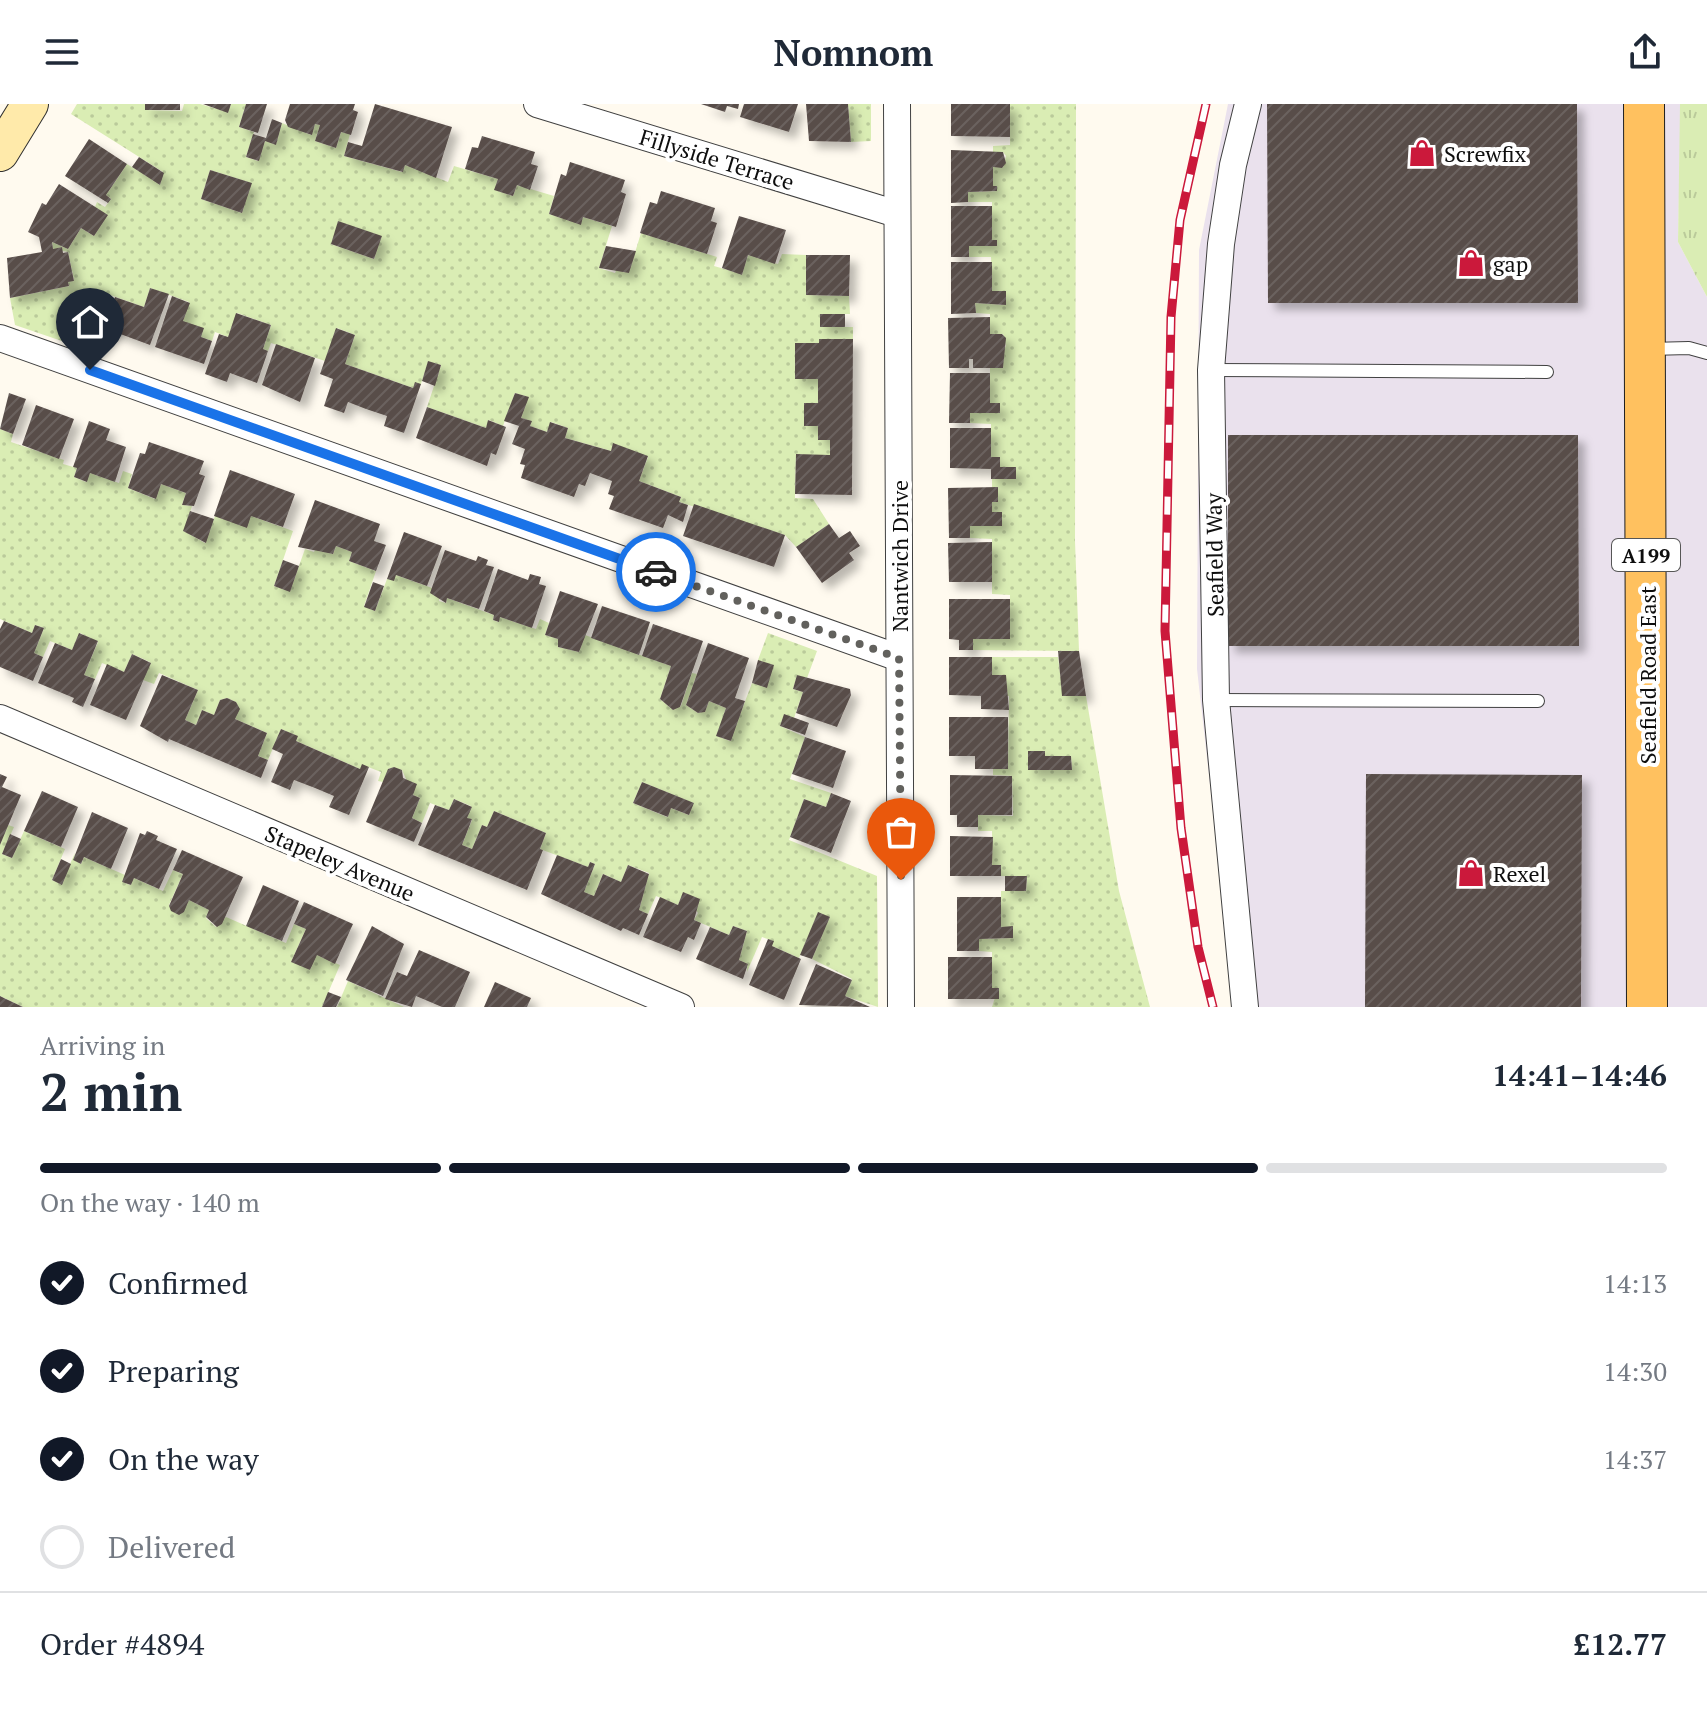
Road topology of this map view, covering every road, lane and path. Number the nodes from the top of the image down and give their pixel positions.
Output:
1 (30, 104) edge
2 (537, 104) edge
3 (897, 104) edge
4 (1248, 104) edge
5 (1644, 104) edge
6 (0, 153) edge
7 (897, 214) junction
8 (0, 338) edge
9 (1646, 349) junction
10 (1706, 351) edge
11 (1211, 370) junction
12 (1547, 372) dead end
13 (899, 658) junction
14 (1216, 700) junction
15 (1538, 701) dead end
16 (0, 718) edge
17 (681, 1007) edge
18 (901, 1007) edge
19 (1245, 1007) edge
20 (1647, 1007) edge

1 - 6 street
2 - 7 street, Fillyside Terrace
3 - 7 street, Nantwich Drive
4 - 11 street, Seafield Way
5 - 9 main road, Seafield Road East / A199
7 - 13 street, Nantwich Drive
8 - 13 street
9 - 10 lane
9 - 20 main road, Seafield Road East / A199
11 - 12 lane
11 - 14 street, Seafield Way
13 - 18 street, Nantwich Drive
14 - 15 lane
14 - 19 street, Seafield Way
16 - 17 street, Stapeley Avenue

